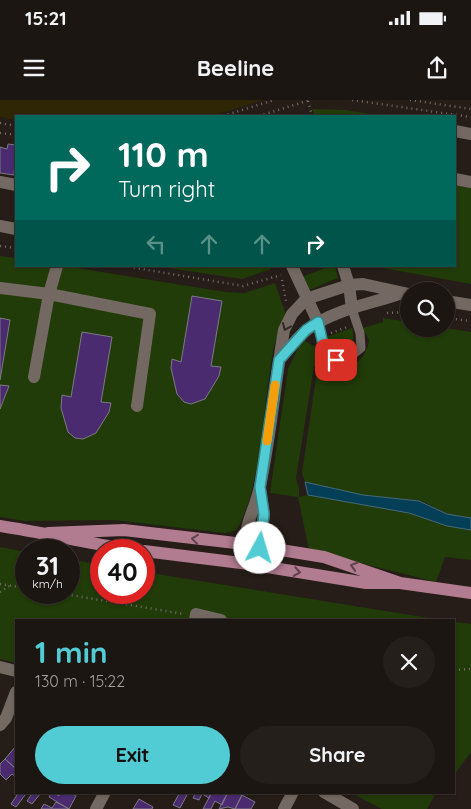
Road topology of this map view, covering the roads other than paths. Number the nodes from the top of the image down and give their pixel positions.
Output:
1 (456, 131) edge
2 (471, 134) edge
3 (456, 179) edge
4 (0, 182) edge
5 (471, 182) edge
6 (15, 185) edge
7 (0, 226) edge
8 (15, 229) edge
9 (57, 267) edge
10 (342, 267) edge
11 (292, 268) edge
12 (349, 285) junction
13 (0, 288) edge
14 (400, 293) edge
15 (49, 294) junction
16 (400, 295) edge
17 (306, 299) junction
18 (455, 302) edge
19 (471, 305) edge
20 (352, 309) junction
21 (318, 322) junction
22 (279, 360) junction
23 (34, 377) dead end
24 (137, 406) dead end
25 (260, 487) junction
26 (0, 526) edge
27 (48, 533) junction
28 (90, 544) edge
29 (244, 544) junction
30 (260, 548) junction
31 (155, 552) edge
32 (249, 564) junction
33 (400, 582) junction
34 (471, 593) edge
35 (195, 618) edge
36 (217, 619) edge
37 (0, 667) edge
38 (15, 671) edge
39 (15, 695) edge
40 (0, 724) edge
41 (104, 794) edge
42 (292, 794) edge
43 (327, 794) edge
44 (96, 809) edge
45 (284, 809) edge
46 (353, 809) edge

1 - 2 street
3 - 5 street
4 - 6 street
7 - 8 street
9 - 15 street
10 - 12 street
11 - 17 street
12 - 14 street
12 - 17 street
12 - 20 street
13 - 15 street
15 - 23 street
15 - 24 street
16 - 20 street
17 - 21 street
17 -> 22 street
18 - 19 street
20 - 21 street
20 - 21 lane
21 - 22 street
22 - 25 street
25 - 29 street
25 - 30 street
26 - 27 main road
27 - 28 main road
29 -> 27 main road
29 - 30 main road
29 - 32 street
30 - 32 street
33 -> 30 main road
31 - 32 main road
32 -> 33 main road
33 - 34 main road
35 - 36 street
37 - 38 street
39 - 40 street
41 - 44 street
42 - 45 street
43 - 46 street

